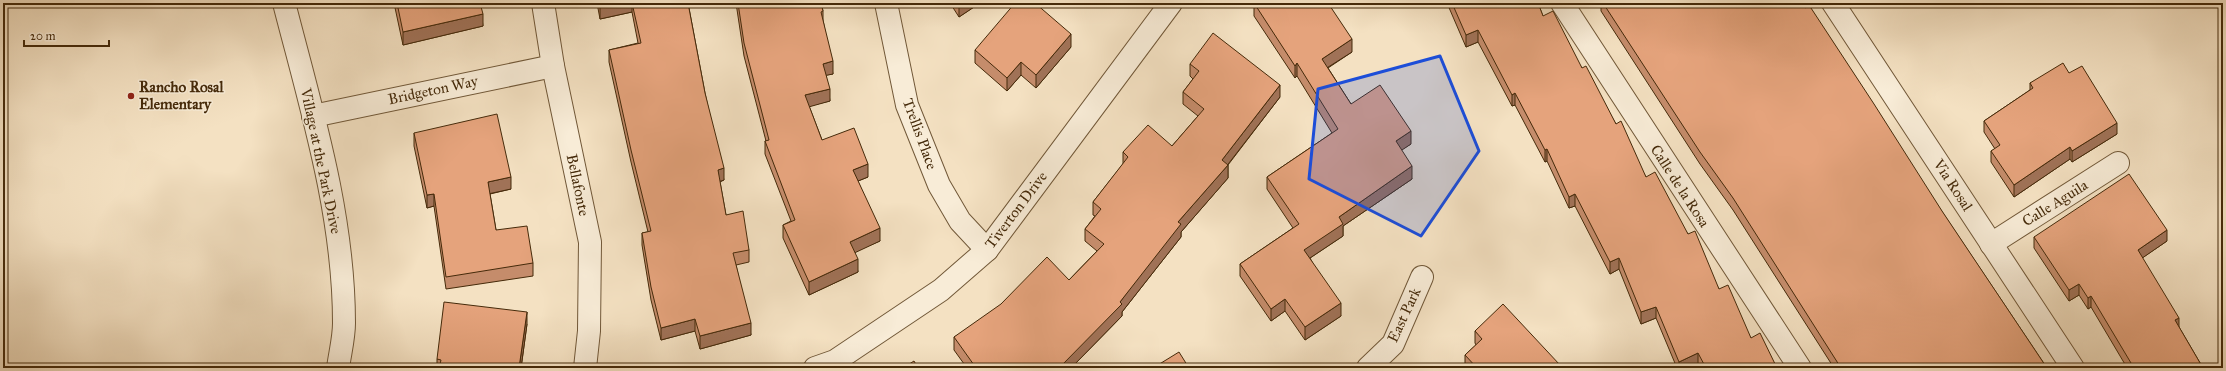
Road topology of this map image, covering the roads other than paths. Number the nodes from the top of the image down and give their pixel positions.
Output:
1 (284, 3) edge
2 (543, 3) edge
3 (886, 3) edge
4 (1171, 3) edge
5 (1562, 3) edge
6 (1834, 3) edge
7 (554, 66) junction
8 (313, 116) junction
9 (2118, 163) dead end
10 (1991, 244) junction
11 (987, 250) junction
12 (1422, 277) dead end
13 (338, 368) edge
14 (585, 368) edge
15 (815, 368) edge
16 (1368, 368) edge
17 (1800, 368) edge
18 (2073, 368) edge

1 - 8 street, Village at the Park Drive
2 - 7 street, Bellafonte
3 - 11 street, Trellis Place
4 - 11 street, Tiverton Drive
5 - 17 street, Calle de la Rosa
6 - 10 street, Via Rosal
7 - 8 street, Bridgeton Way
7 - 14 street, Bellafonte
8 - 13 street, Village at the Park Drive
9 - 10 street, Calle Aguila
10 - 18 street, Via Rosal
11 - 15 street, Tiverton Drive
12 - 16 street, East Park

